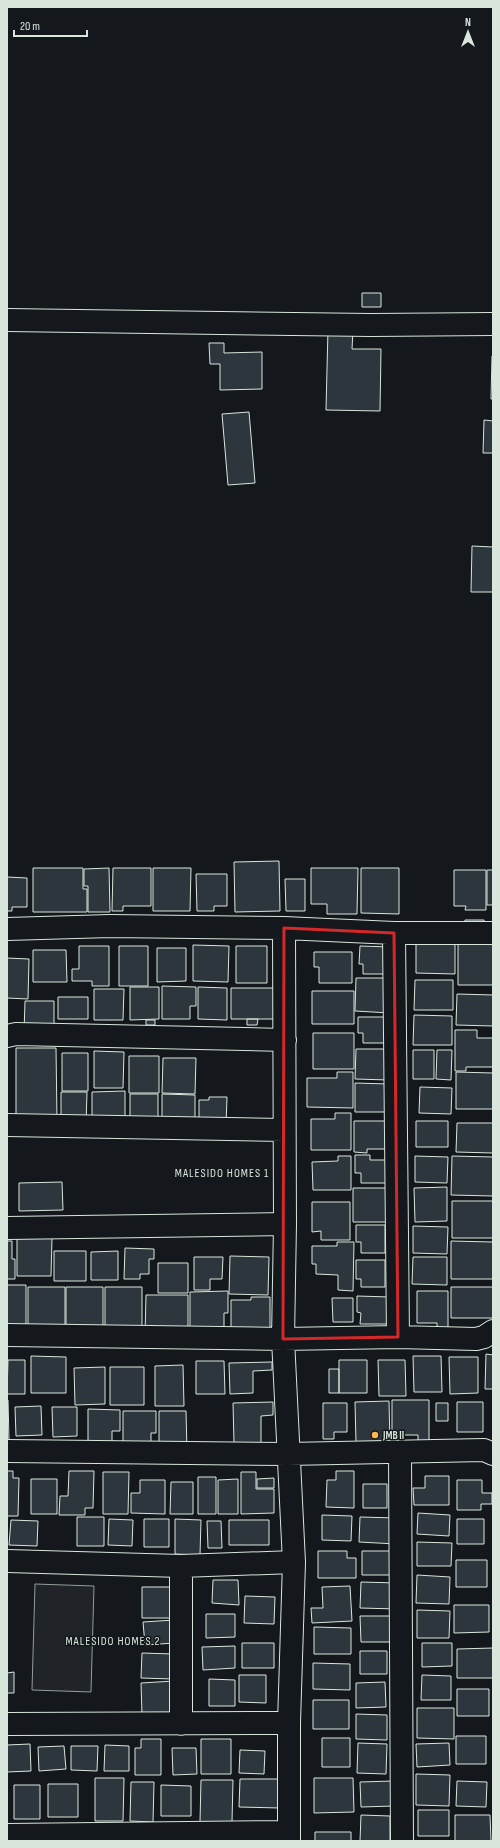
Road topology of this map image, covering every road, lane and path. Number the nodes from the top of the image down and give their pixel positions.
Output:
1 (7, 320) edge
2 (493, 324) edge
3 (284, 928) junction
4 (7, 929) edge
5 (394, 933) junction
6 (493, 933) edge
7 (7, 1036) edge
8 (285, 1040) junction
9 (7, 1125) edge
10 (284, 1130) junction
11 (286, 1224) junction
12 (7, 1228) edge
13 (493, 1331) edge
14 (7, 1335) edge
15 (398, 1337) junction
16 (283, 1340) junction
17 (7, 1451) edge
18 (400, 1453) junction
19 (288, 1454) junction
20 (493, 1454) edge
21 (7, 1562) edge
22 (294, 1562) junction
23 (181, 1566) junction
24 (289, 1723) junction
25 (7, 1724) edge
26 (181, 1724) junction
27 (7, 1835) edge
28 (288, 1836) edge
29 (402, 1841) edge

1 - 2 street
3 - 4 street
3 - 5 street
3 - 8 street
5 - 6 street
5 - 15 street
7 - 8 street
8 - 10 street
9 - 10 street
10 - 11 street
11 - 12 street
11 - 16 street
13 - 15 street
14 - 16 street
15 - 16 street
16 - 19 street
17 - 19 street
18 - 19 street
18 - 20 street
18 - 29 street
19 - 22 street
21 - 23 street
22 - 23 street
22 - 24 street
23 - 26 street
24 - 26 street
24 - 28 street
25 - 26 street
27 - 28 street

